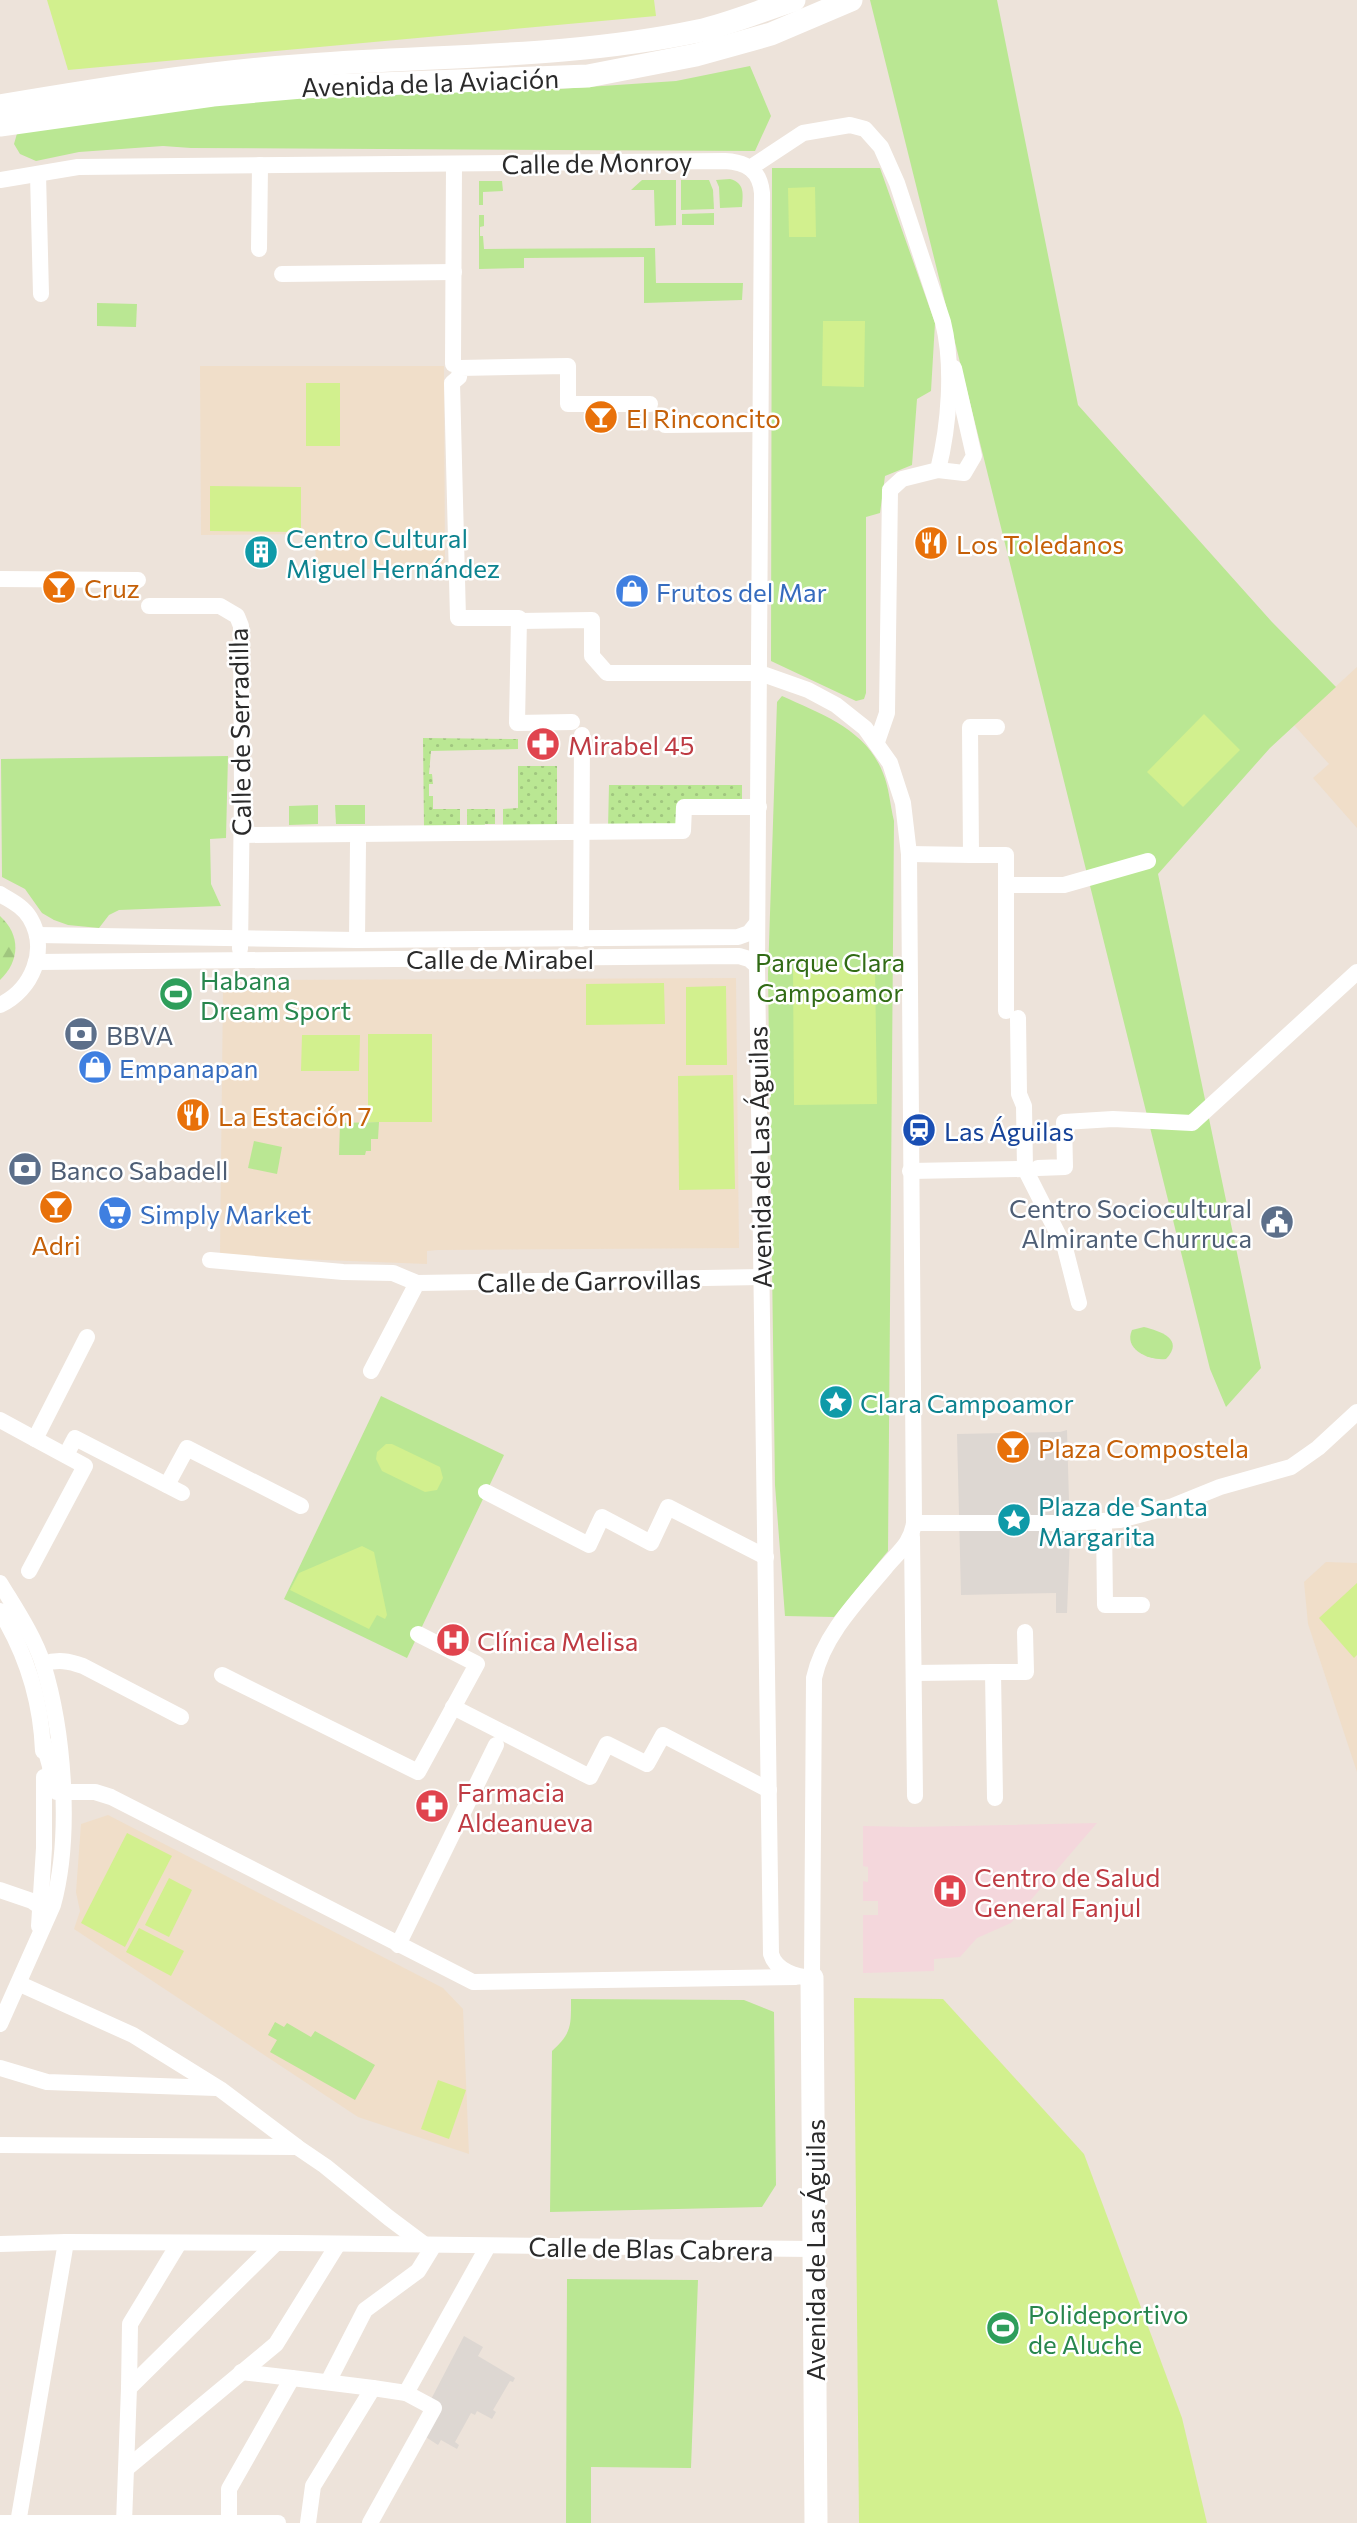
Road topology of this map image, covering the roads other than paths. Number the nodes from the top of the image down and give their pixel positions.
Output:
1 (794, 0) edge
2 (851, 0) edge
3 (0, 116) edge
4 (454, 164) junction
5 (260, 165) junction
6 (745, 165) junction
7 (0, 170) edge
8 (30, 175) junction
9 (0, 180) edge
10 (259, 249) dead end
11 (454, 272) junction
12 (282, 274) dead end
13 (41, 295) dead end
14 (949, 345) junction
15 (457, 366) junction
16 (650, 404) dead end
17 (759, 424) junction
18 (665, 425) dead end
19 (938, 470) junction
20 (0, 579) edge
21 (138, 580) dead end
22 (149, 606) dead end
23 (519, 619) junction
24 (760, 673) junction
25 (997, 727) dead end
26 (877, 742) junction
27 (759, 807) junction
28 (581, 831) junction
29 (242, 835) junction
30 (358, 839) junction
31 (909, 854) junction
32 (971, 855) junction
33 (1148, 861) dead end
34 (1006, 885) junction
35 (0, 894) edge
36 (757, 923) junction
37 (37, 935) junction
38 (240, 939) junction
39 (581, 939) junction
40 (357, 940) junction
41 (240, 960) junction
42 (36, 962) junction
43 (757, 966) junction
44 (1357, 972) edge
45 (0, 1005) edge
46 (1032, 1168) junction
47 (910, 1171) junction
48 (210, 1261) dead end
49 (761, 1277) junction
50 (417, 1283) junction
51 (1079, 1303) dead end
52 (87, 1337) dead end
53 (371, 1371) dead end
54 (1357, 1412) edge
55 (0, 1420) edge
56 (35, 1439) junction
57 (66, 1455) junction
58 (167, 1485) junction
59 (486, 1492) dead end
60 (182, 1493) dead end
61 (301, 1506) dead end
62 (1104, 1521) junction
63 (913, 1530) junction
64 (766, 1557) junction
65 (29, 1571) dead end
66 (0, 1583) edge
67 (1142, 1605) dead end
68 (0, 1611) edge
69 (1025, 1632) dead end
70 (418, 1634) dead end
71 (43, 1664) junction
72 (993, 1672) junction
73 (914, 1673) junction
74 (222, 1675) dead end
75 (453, 1707) junction
76 (181, 1717) dead end
77 (43, 1741) junction
78 (496, 1745) dead end
79 (769, 1790) junction
80 (65, 1793) junction
81 (915, 1796) dead end
82 (995, 1798) dead end
83 (0, 1890) edge
84 (45, 1911) junction
85 (398, 1945) junction
86 (807, 1978) junction
87 (20, 1984) junction
88 (0, 2024) edge
89 (0, 2068) edge
90 (220, 2089) junction
91 (0, 2145) edge
92 (297, 2147) junction
93 (66, 2242) junction
94 (180, 2243) junction
95 (276, 2243) junction
96 (0, 2244) edge
97 (338, 2244) junction
98 (430, 2245) junction
99 (488, 2246) junction
100 (814, 2249) junction
101 (241, 2372) junction
102 (292, 2378) junction
103 (328, 2382) junction
104 (129, 2388) junction
105 (373, 2388) junction
106 (406, 2393) junction
107 (127, 2468) junction
108 (229, 2522) edge
109 (0, 2523) edge
110 (18, 2523) edge
111 (124, 2523) edge
112 (194, 2523) edge
113 (278, 2523) edge
114 (309, 2523) edge
115 (370, 2523) edge
116 (816, 2523) edge

1 - 3 main road, Avenida de la Aviación
2 - 3 main road, Avenida de la Aviación
4 - 5 street, Calle de Monroy
4 - 6 street, Calle de Monroy
4 - 11 street
5 - 8 street, Calle de Monroy
5 - 10 street
6 - 14 street
6 - 17 street, Avenida de Las Águilas
7 - 8 street, Calle de Monroy
8 - 9 street, Calle de Monroy
8 - 13 street
11 - 12 street
11 - 15 street
14 - 19 street
14 - 19 street
15 - 16 street
15 - 23 street
17 - 18 street
17 - 24 street, Avenida de Las Águilas
19 - 26 street
20 - 21 street
22 - 29 street, Calle de Serradilla
23 - 24 street
23 - 28 street, Calle de Mirabel
24 - 26 street
24 - 27 street, Avenida de Las Águilas
25 - 32 street
26 - 31 street
27 - 28 street
27 - 36 street, Avenida de Las Águilas
28 - 30 street
28 - 39 street, Calle de Mirabel
29 - 30 street
29 - 38 street, Calle de Serradilla
30 - 40 street
31 - 32 street
31 - 47 street
32 - 34 street
33 - 34 street
34 - 46 street
35 - 37 street
36 - 39 street, Calle de Mirabel
36 - 43 street, Avenida de Las Águilas
37 - 38 street, Calle de Mirabel
37 - 42 street
38 - 40 street, Calle de Mirabel
38 - 41 street
39 - 40 street, Calle de Mirabel
41 - 42 street, Calle de Mirabel
41 - 43 street, Calle de Mirabel
42 - 45 street
43 - 49 street, Avenida de Las Águilas
44 - 46 street
46 - 47 street
46 - 51 street
47 - 63 street
48 - 50 street, Calle de Garrovillas
49 - 50 street, Calle de Garrovillas
49 - 64 street, Avenida de Las Águilas
50 - 53 street
52 - 56 street
54 - 62 street
55 - 56 street
56 - 57 street
57 - 58 street
57 - 65 street
58 - 60 street
58 - 61 street
59 - 64 street
62 - 63 street
62 - 67 street
63 - 73 street
63 - 86 street, Avenida de Las Águilas
64 - 79 street, Avenida de Las Águilas
66 - 71 street
68 - 77 street
69 - 72 street
70 - 75 street
71 - 76 street
71 - 80 street
72 - 73 street
72 - 82 street
73 - 81 street
74 - 75 street
75 - 79 street
77 - 80 street
77 - 84 street
78 - 85 street
79 - 86 street, Avenida de Las Águilas
80 - 84 street
80 - 85 street
83 - 84 street
84 - 87 street
85 - 86 street
86 - 100 main road, Avenida de Las Águilas
87 - 88 street
87 - 90 street
89 - 90 street
90 - 92 street
91 - 92 street
92 - 98 street
93 - 94 street, Calle de Blas Cabrera
93 - 96 street, Calle de Blas Cabrera
93 - 110 street
94 - 95 street, Calle de Blas Cabrera
94 - 104 street
95 - 97 street, Calle de Blas Cabrera
95 - 104 street
97 - 98 street, Calle de Blas Cabrera
97 - 101 street
98 - 99 street, Calle de Blas Cabrera
98 - 103 street
99 - 100 street, Calle de Blas Cabrera
99 - 106 street
100 - 116 main road, Avenida de Las Águilas
101 - 102 street
101 - 107 street
102 - 103 street
102 - 108 street
103 - 105 street
104 - 107 street
105 - 106 street
105 - 114 street
106 - 115 street
107 - 111 street
108 - 112 street
108 - 113 street
109 - 110 street
110 - 111 street
111 - 112 street

